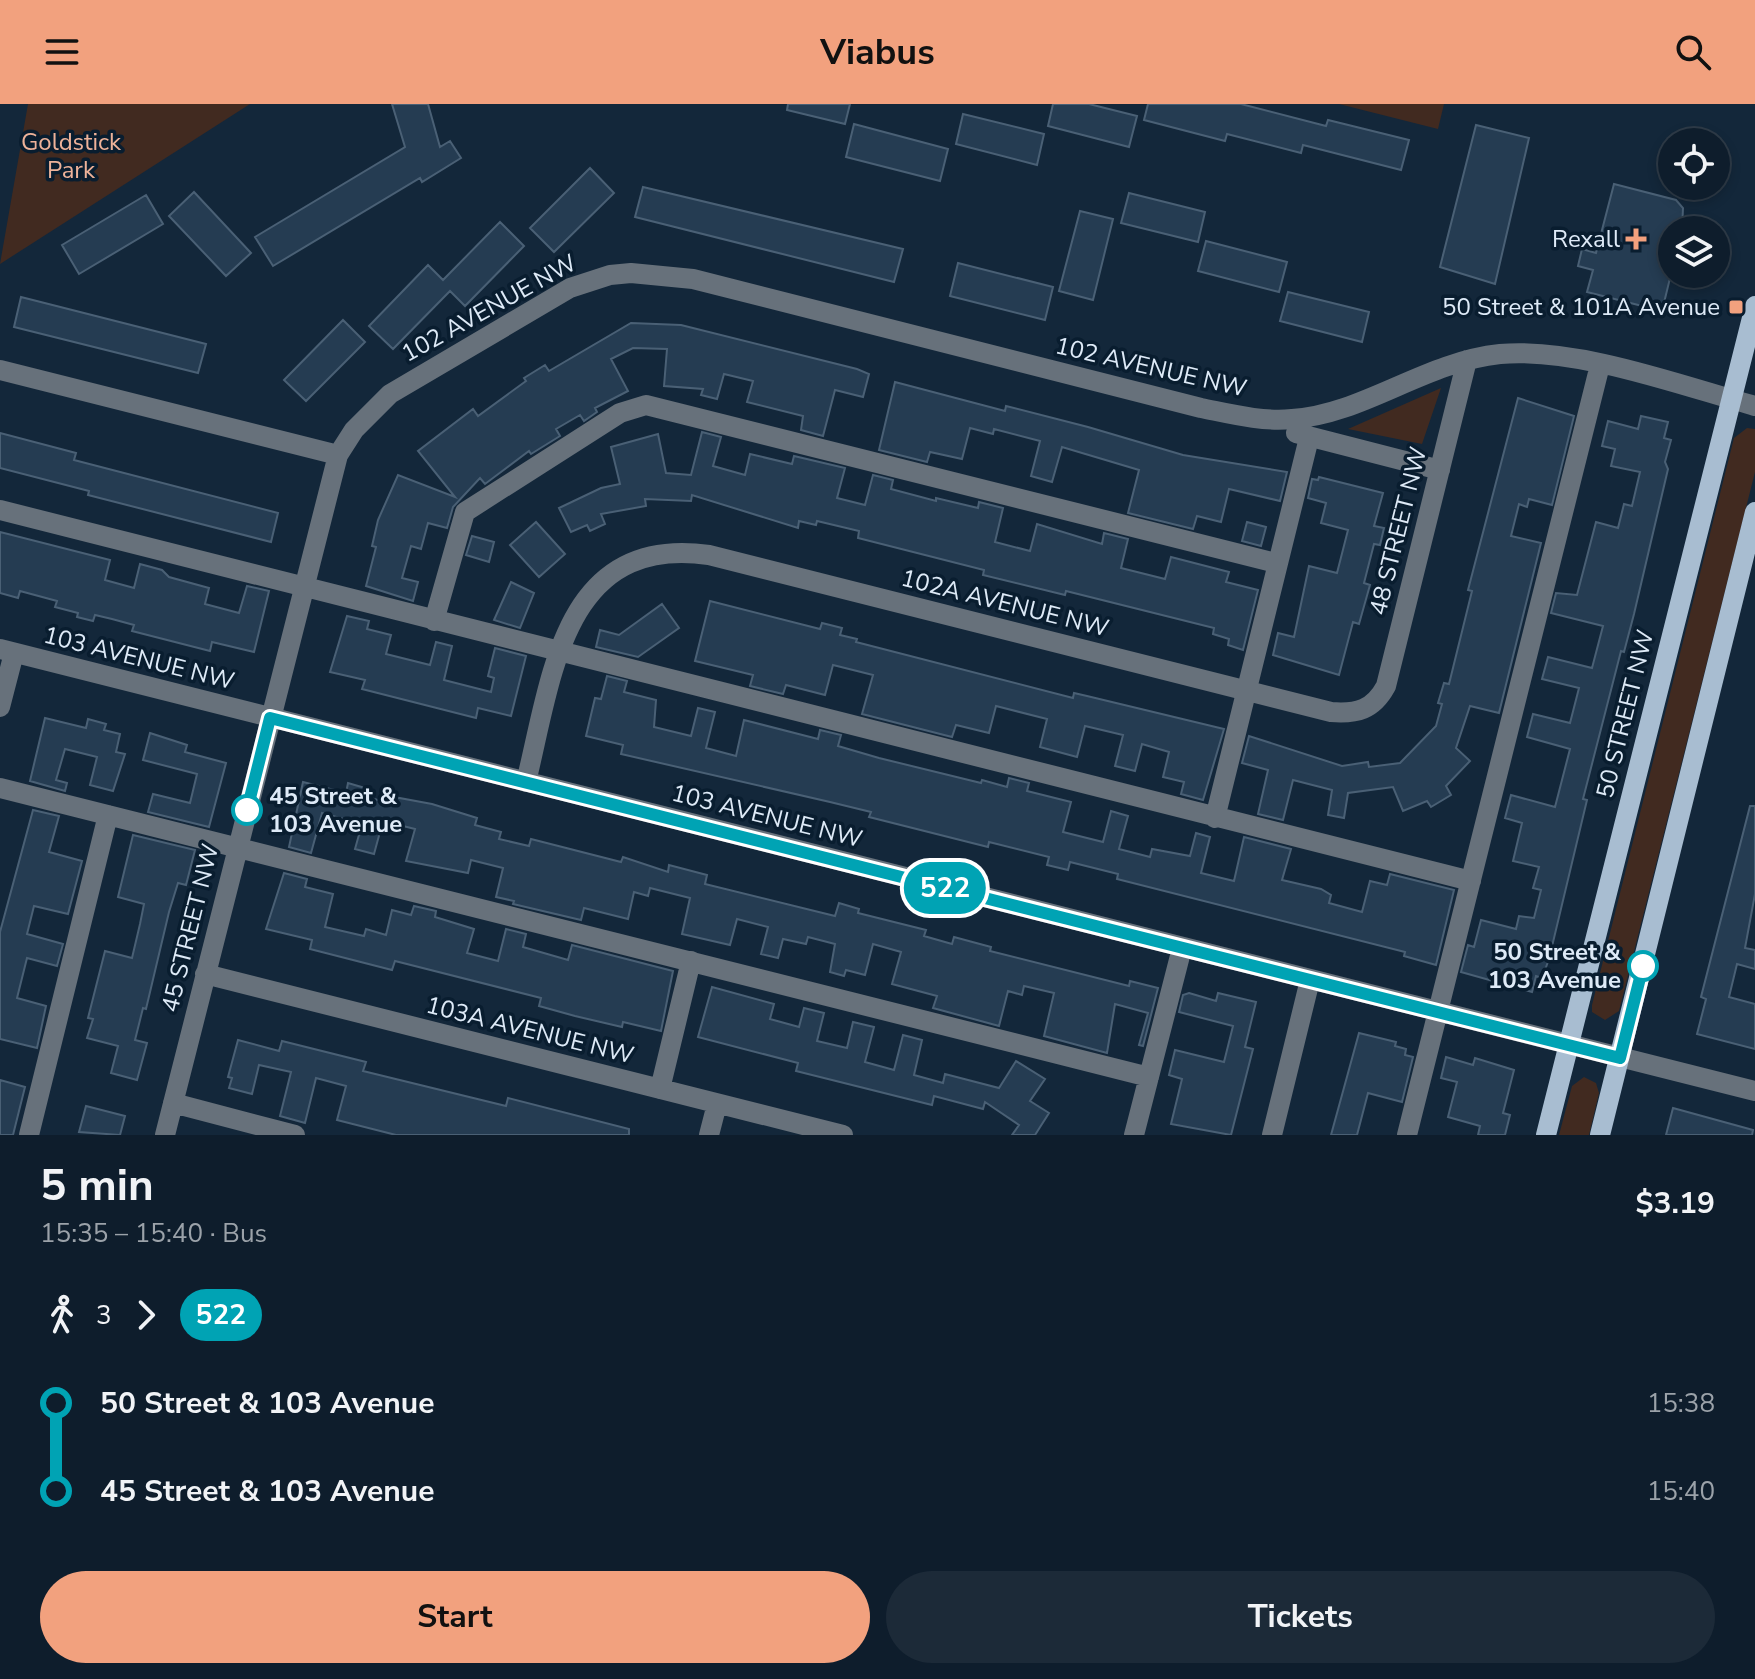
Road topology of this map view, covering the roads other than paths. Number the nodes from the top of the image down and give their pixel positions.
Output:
1 (1755, 306) edge
2 (1467, 360) junction
3 (1600, 365) junction
4 (0, 370) edge
5 (1731, 399) junction
6 (1755, 406) edge
7 (1267, 419) junction
8 (1309, 438) junction
9 (338, 455) junction
10 (1440, 470) junction
11 (0, 510) edge
12 (1755, 512) edge
13 (1276, 563) junction
14 (303, 588) junction
15 (434, 621) junction
16 (7, 651) edge
17 (558, 653) junction
18 (1246, 691) junction
19 (0, 707) edge
20 (1367, 709) joint
21 (270, 718) junction
22 (526, 782) junction
23 (0, 788) edge
24 (108, 815) junction
25 (1215, 818) junction
26 (237, 847) junction
27 (1471, 881) junction
28 (1182, 948) junction
29 (691, 961) junction
30 (205, 974) junction
31 (1310, 980) junction
32 (1438, 1012) junction
33 (1569, 1046) junction
34 (1620, 1058) junction
35 (1149, 1077) junction
36 (660, 1089) junction
37 (1755, 1091) edge
38 (173, 1103) junction
39 (717, 1104) junction
40 (29, 1135) edge
41 (165, 1135) edge
42 (295, 1135) edge
43 (709, 1135) edge
44 (843, 1135) edge
45 (1134, 1135) edge
46 (1272, 1135) edge
47 (1407, 1135) edge
48 (1546, 1135) edge
49 (1600, 1135) edge

1 - 5 main road, 50 STREET NW
2 - 3 street, 102 AVENUE NW
2 - 7 street, 102 AVENUE NW
2 - 10 street, 48 STREET NW
3 - 5 street, 102 AVENUE NW
3 - 27 street
4 - 9 street
5 - 6 street, 102 AVENUE NW
5 - 33 main road, 50 STREET NW
7 - 8 street, 102 AVENUE NW
7 - 9 street, 102 AVENUE NW
8 - 10 street, 102 AVENUE NW
8 - 13 street
9 - 14 street, 45 STREET NW
10 - 20 street, 48 STREET NW
11 - 14 street
12 - 34 main road
13 - 15 street
13 - 18 street
14 - 15 street
14 - 21 street, 45 STREET NW
15 - 17 street
16 - 19 street
16 - 21 street, 103 AVENUE NW
17 - 18 street, 102A AVENUE NW
17 - 22 street, 102A AVENUE NW
17 - 25 street
18 - 20 street, 102A AVENUE NW
18 - 25 street
21 - 22 street, 103 AVENUE NW
21 - 26 street, 45 STREET NW
22 - 28 street, 103 AVENUE NW
23 - 24 street
24 - 26 street
24 - 40 street
25 - 27 street
26 - 29 street
26 - 30 street, 45 STREET NW
27 - 32 street
28 - 31 street, 103 AVENUE NW
28 - 35 street
29 - 35 street
29 - 36 street
30 - 36 street, 103A AVENUE NW
30 - 38 street, 45 STREET NW
31 - 32 street, 103 AVENUE NW
31 - 46 street
32 - 33 street, 103 AVENUE NW
32 - 47 street
33 - 34 street, 103 AVENUE NW
33 - 48 main road, 50 STREET NW
34 - 37 street, 103 AVENUE NW
34 - 49 main road
35 - 45 street
36 - 39 street, 103A AVENUE NW
38 - 41 street, 45 STREET NW
38 - 42 street
39 - 43 street
39 - 44 street, 103A AVENUE NW

